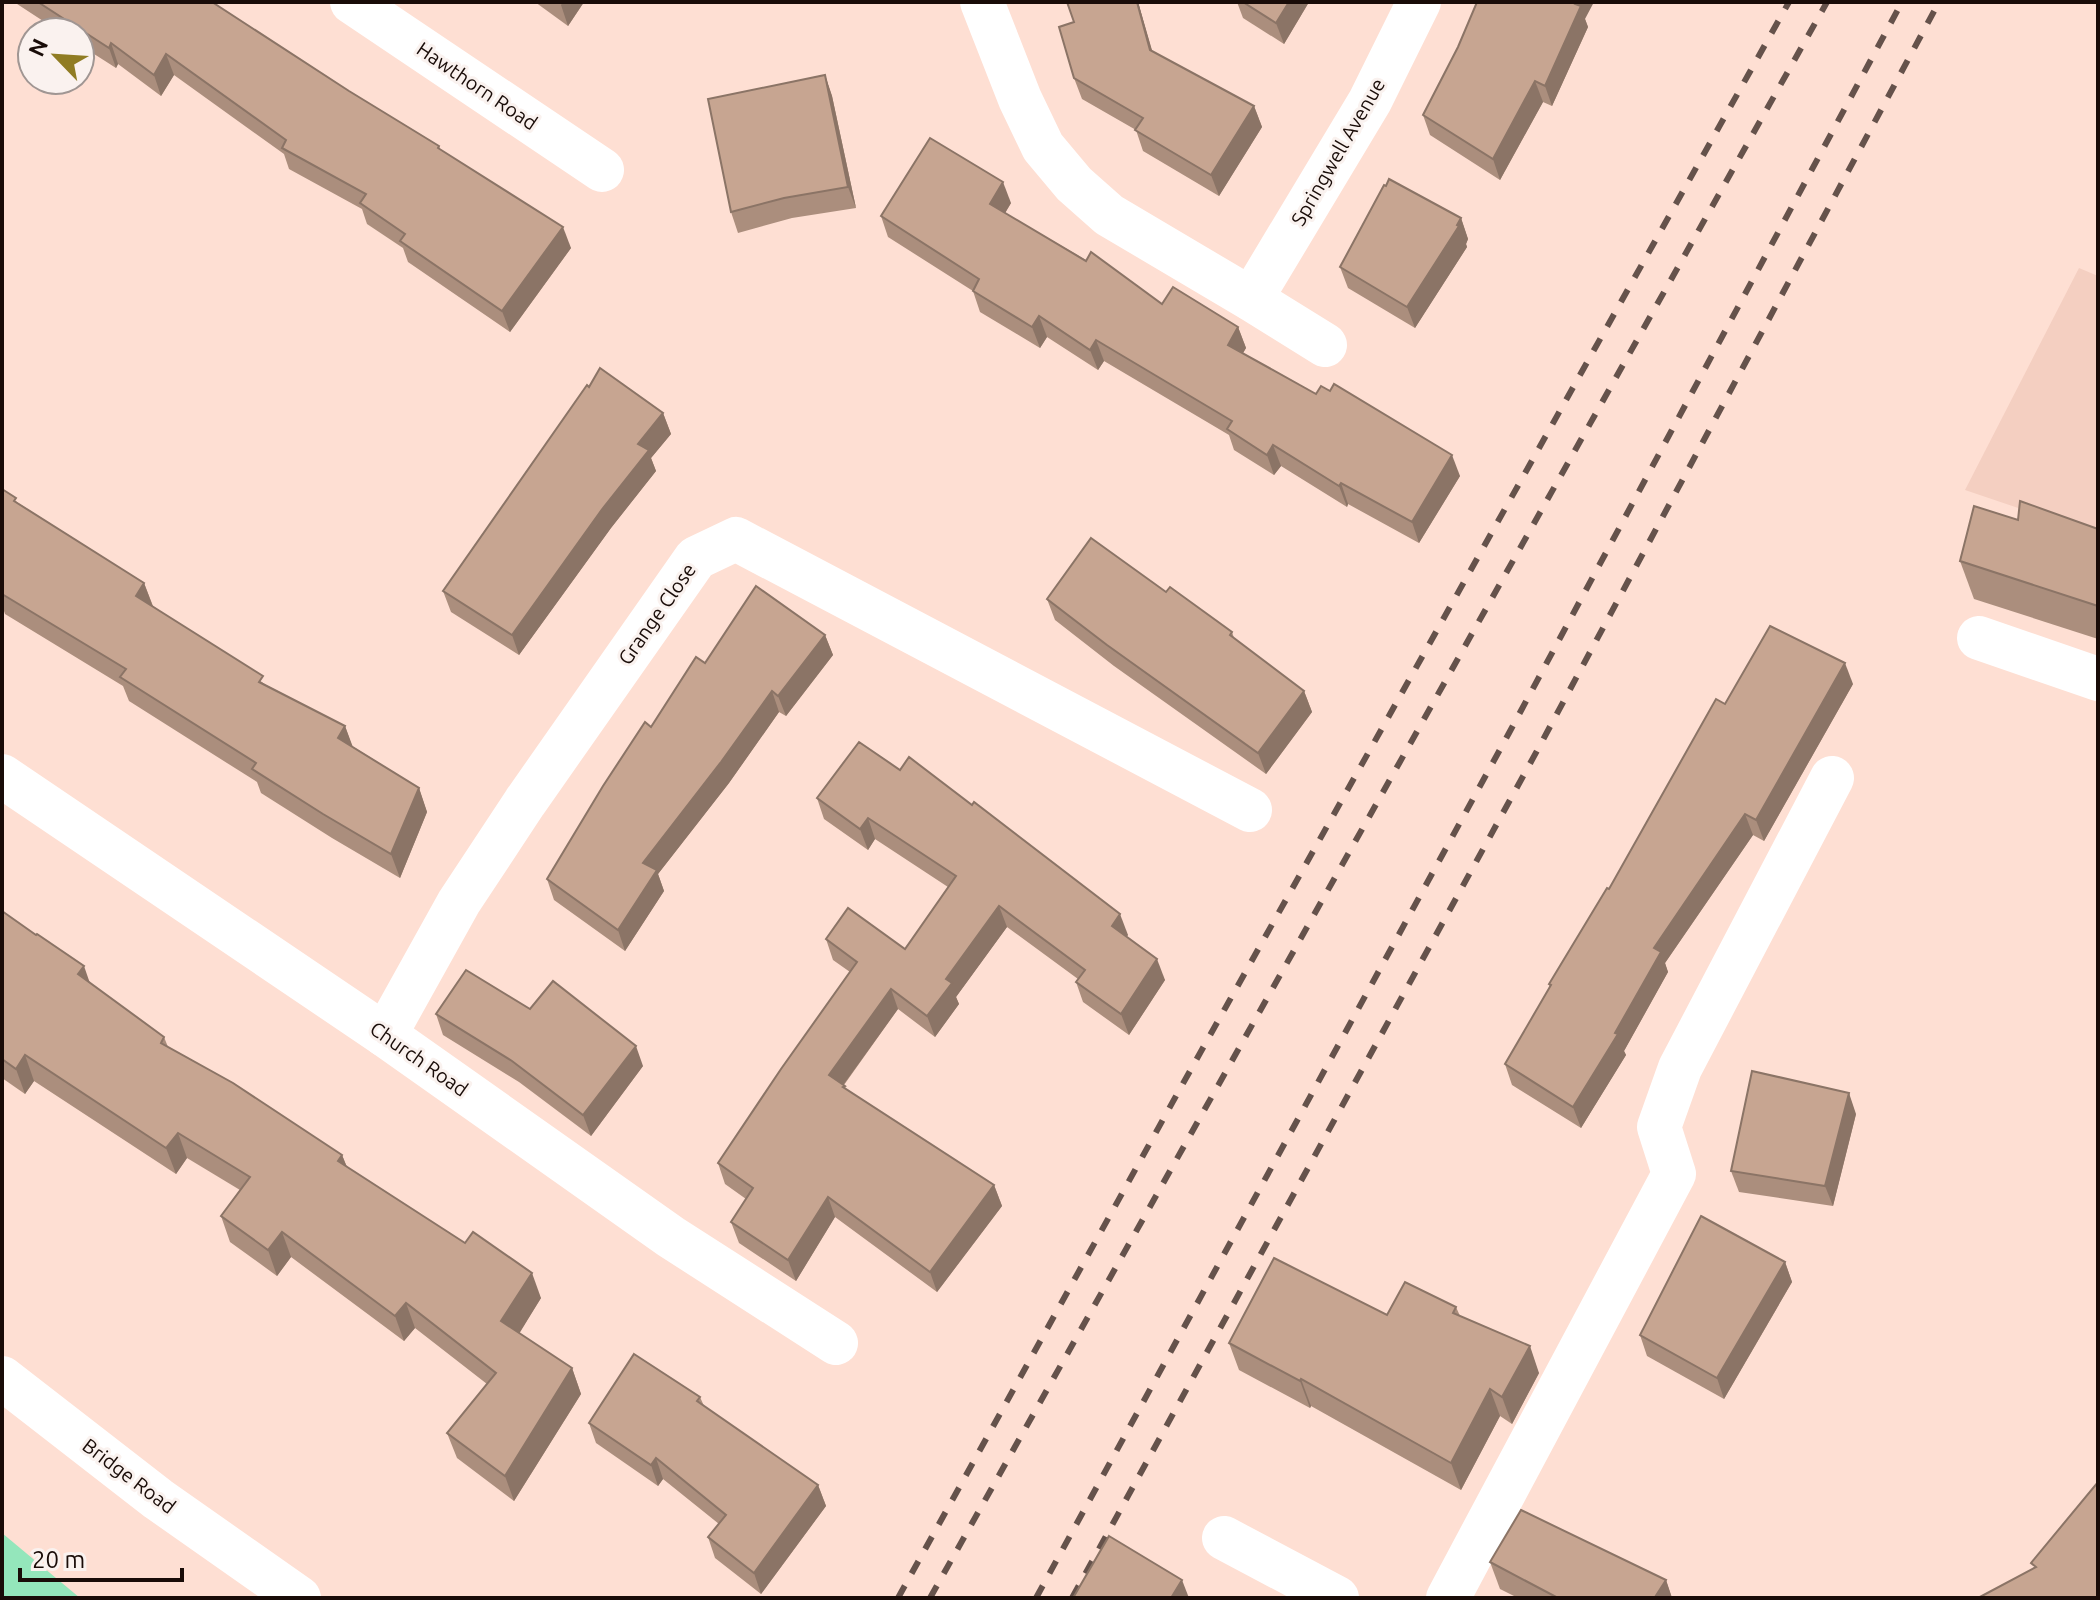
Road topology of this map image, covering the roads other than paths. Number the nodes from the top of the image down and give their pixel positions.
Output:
1 (352, 2) edge
2 (982, 2) edge
3 (1419, 2) edge
4 (602, 170) dead end
5 (1251, 299) junction
6 (1325, 345) dead end
7 (1979, 638) dead end
8 (2098, 679) edge
9 (2, 776) edge
10 (1832, 778) dead end
11 (1250, 810) dead end
12 (385, 1035) junction
13 (836, 1343) dead end
14 (2, 1378) edge
15 (1224, 1538) dead end
16 (299, 1598) edge
17 (1337, 1598) edge
18 (1448, 1598) edge

1 - 4 street, Hawthorn Road
2 - 5 street
3 - 5 street, Springwell Avenue
5 - 6 street
7 - 8 street
9 - 12 street, Church Road
10 - 18 street
11 - 12 street, Grange Close
12 - 13 street, Church Road
14 - 16 street, Bridge Road
15 - 17 street

